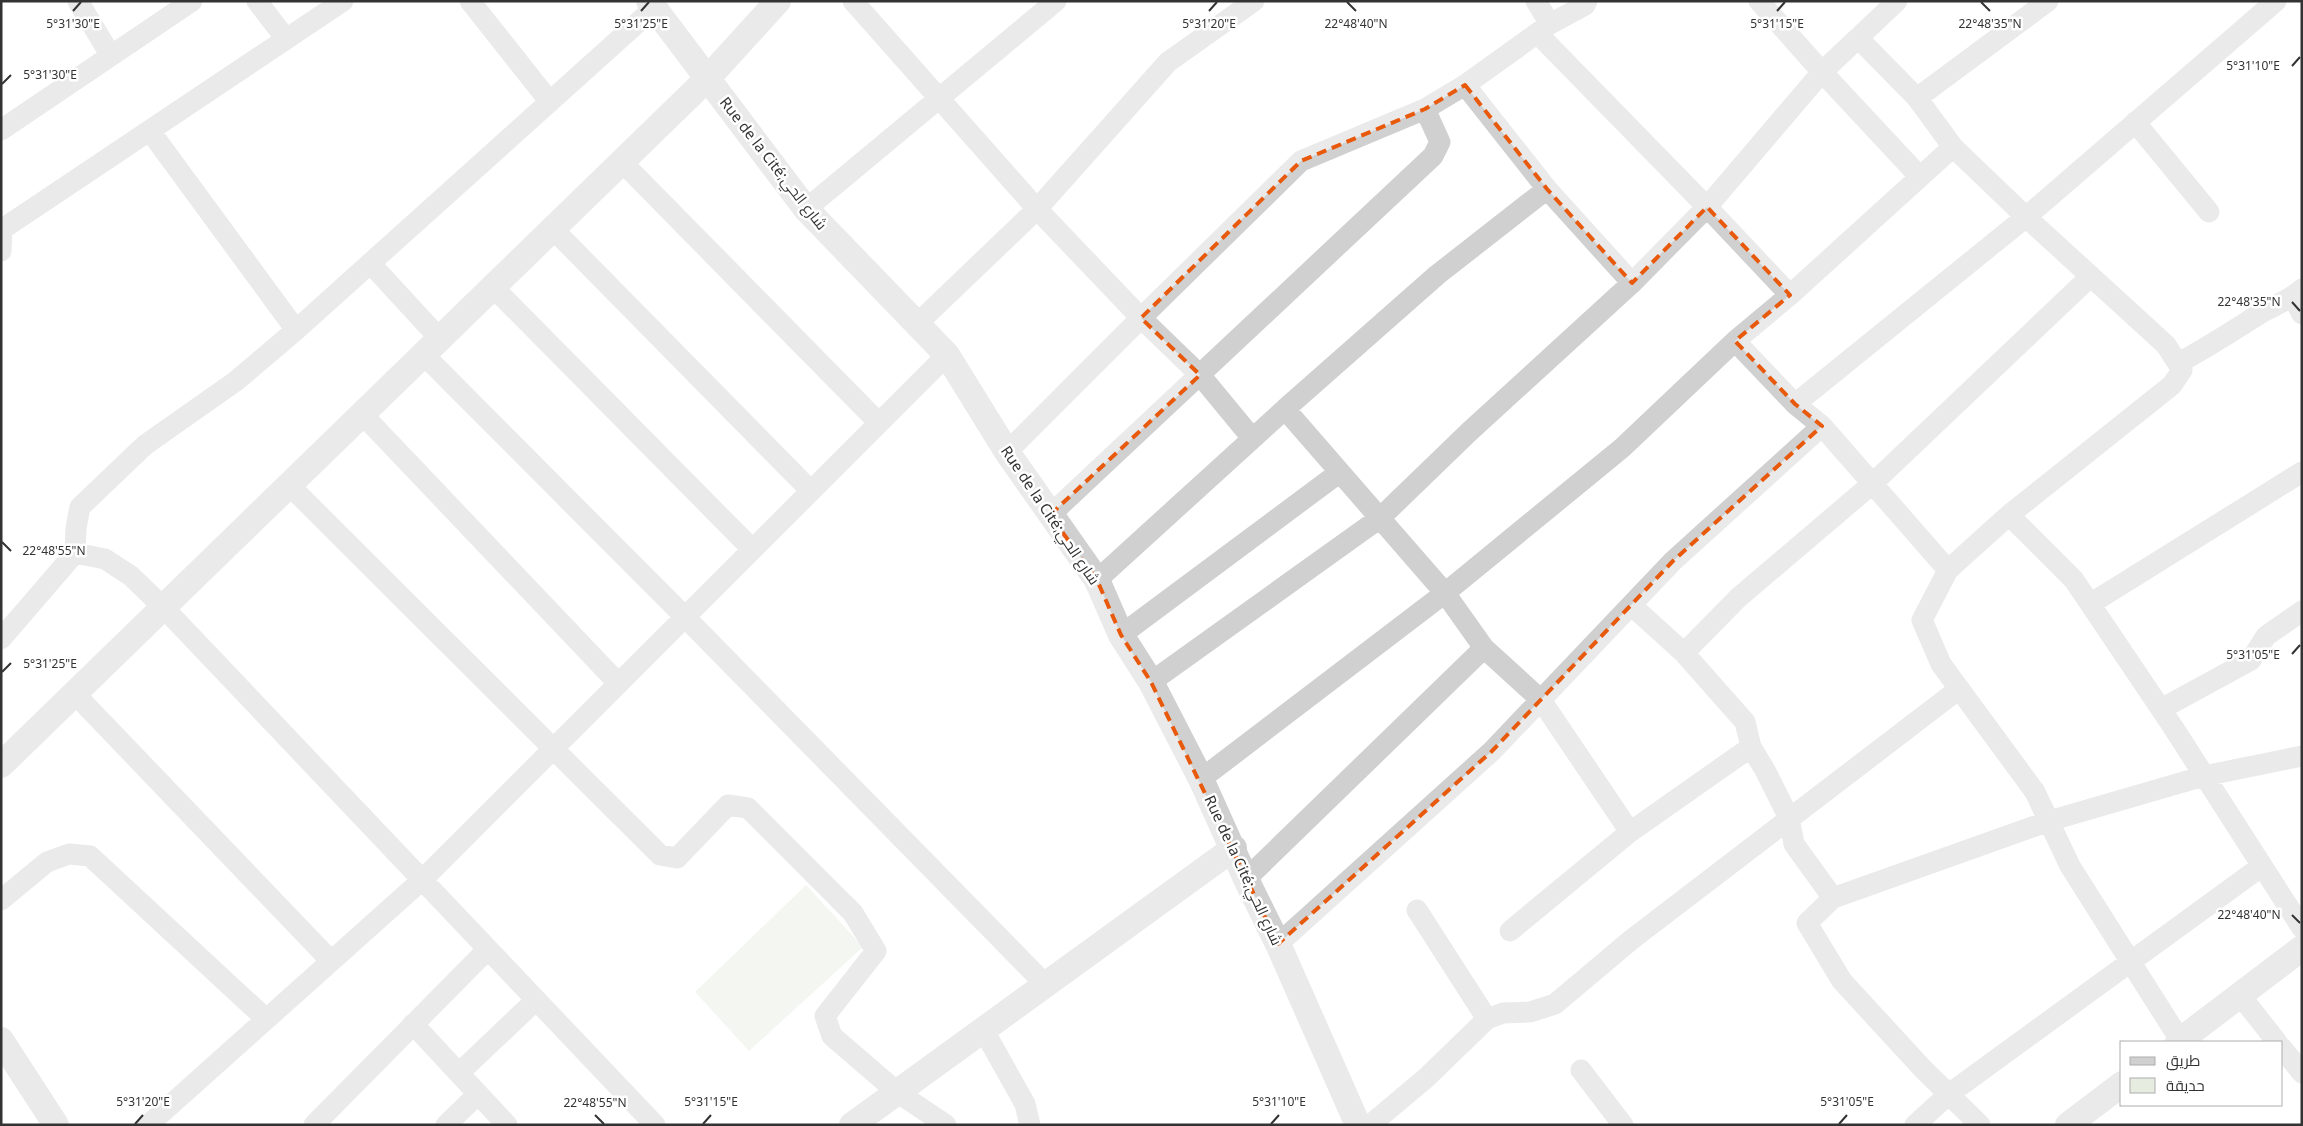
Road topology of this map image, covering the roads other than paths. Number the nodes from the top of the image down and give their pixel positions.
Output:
1 (78, 1) edge
2 (192, 1) edge
3 (257, 1) edge
4 (343, 1) edge
5 (470, 1) edge
6 (778, 1) edge
7 (854, 1) edge
8 (1056, 1) edge
9 (1254, 1) edge
10 (1536, 1) edge
11 (1587, 1) edge
12 (1759, 1) edge
13 (1897, 1) edge
14 (2048, 1) edge
15 (2276, 1) edge
16 (652, 4) edge
17 (167, 8) edge
18 (1544, 29) junction
19 (1858, 38) junction
20 (286, 39) junction
21 (111, 56) junction
22 (1822, 72) junction
23 (707, 79) junction
24 (1465, 85) junction
25 (1917, 98) junction
26 (940, 99) junction
27 (550, 102) junction
28 (1425, 109) junction
29 (2135, 122) junction
30 (1, 130) edge
31 (150, 130) junction
32 (1953, 146) junction
33 (622, 162) junction
34 (1920, 177) junction
35 (1547, 189) junction
36 (1708, 207) junction
37 (806, 208) junction
38 (1037, 209) junction
39 (2209, 212) dead end
40 (2026, 217) junction
41 (553, 229) junction
42 (2, 230) edge
43 (1, 250) edge
44 (370, 263) junction
45 (2091, 276) junction
46 (1632, 283) junction
47 (493, 287) junction
48 (1790, 295) junction
49 (2299, 300) edge
50 (1141, 318) junction
51 (917, 324) junction
52 (296, 330) junction
53 (1735, 341) junction
54 (432, 347) junction
55 (947, 355) junction
56 (2182, 370) junction
57 (1200, 375) junction
58 (1794, 404) junction
59 (1285, 409) junction
60 (363, 415) junction
61 (879, 423) junction
62 (1822, 426) junction
63 (1252, 438) junction
64 (1007, 452) junction
65 (1340, 472) junction
66 (2302, 472) edge
67 (1872, 484) junction
68 (290, 486) junction
69 (811, 491) junction
70 (1050, 515) junction
71 (2009, 515) junction
72 (1380, 518) junction
73 (752, 550) junction
74 (74, 553) junction
75 (1948, 570) junction
76 (1097, 580) junction
77 (1445, 593) junction
78 (2090, 604) junction
79 (1631, 605) junction
80 (164, 608) junction
81 (2302, 611) edge
82 (685, 617) junction
83 (1121, 635) junction
84 (1, 639) edge
85 (1484, 648) junction
86 (1684, 653) junction
87 (1151, 682) junction
88 (618, 683) junction
89 (1959, 688) junction
90 (75, 694) junction
91 (1541, 700) junction
92 (2160, 709) junction
93 (1751, 747) junction
94 (552, 749) junction
95 (2302, 756) edge
96 (1, 765) edge
97 (2204, 776) junction
98 (1201, 779) junction
99 (1789, 818) junction
100 (2049, 821) junction
101 (1630, 832) junction
102 (1234, 848) junction
103 (2262, 866) junction
104 (1246, 879) junction
105 (422, 880) junction
106 (1833, 898) junction
107 (1, 900) edge
108 (1417, 910) dead end
109 (2302, 928) edge
110 (1510, 931) dead end
111 (1278, 944) junction
112 (2302, 948) edge
113 (488, 949) junction
114 (331, 961) junction
115 (2131, 962) junction
116 (1045, 984) junction
117 (2240, 995) junction
118 (536, 1000) junction
119 (266, 1019) junction
120 (1488, 1019) junction
121 (413, 1024) junction
122 (983, 1030) junction
123 (1, 1040) edge
124 (2179, 1041) edge
125 (2276, 1041) edge
126 (2283, 1049) edge
127 (1581, 1070) dead end
128 (459, 1073) junction
129 (2302, 1073) edge
130 (2120, 1086) edge
131 (897, 1092) junction
132 (478, 1094) junction
133 (1948, 1094) junction
134 (649, 1123) edge
135 (56, 1125) edge
136 (148, 1125) edge
137 (314, 1125) edge
138 (446, 1125) edge
139 (507, 1125) edge
140 (852, 1125) edge
141 (946, 1125) edge
142 (1030, 1125) edge
143 (1358, 1125) edge
144 (1370, 1125) edge
145 (1623, 1125) edge
146 (1915, 1125) edge
147 (1980, 1125) edge
148 (2068, 1125) edge

1 - 21 street
2 - 17 street
3 - 20 street
4 - 20 street
5 - 27 street
6 - 23 street
7 - 26 street
8 - 26 street
9 - 38 street
10 - 18 street
11 - 18 street
12 - 22 street
13 - 19 street
14 - 25 street
15 - 29 street
16 - 23 street, Rue de la Cité;شارع الحي
16 - 27 street
17 - 21 street
18 - 24 street
18 - 36 street
19 - 22 street
19 - 25 street
20 - 31 street
21 - 30 street
22 - 34 street
22 - 36 street
23 - 33 street
23 - 37 street, Rue de la Cité;شارع الحي
24 - 28 street
24 - 35 street
25 - 32 street
26 - 37 street
26 - 38 street
27 - 44 street
28 - 50 street
28 - 57 street
29 - 39 street
29 - 40 street
31 - 42 street
31 - 52 street
32 - 34 street
32 - 40 street
33 - 41 street
33 - 61 street
34 - 48 street
35 - 46 street
35 - 59 street
36 - 46 street
36 - 48 street
37 - 51 street, Rue de la Cité;شارع الحي
38 - 50 street
38 - 51 street
40 - 45 street
40 - 58 street
41 - 47 street
41 - 69 street
42 - 43 street
44 - 52 street
44 - 54 street
45 - 56 street
45 - 67 street
46 - 72 street
47 - 54 street
47 - 73 street
48 - 53 street
49 - 56 street
50 - 57 street
50 - 64 street
51 - 55 street, Rue de la Cité;شارع الحي
52 - 74 street
53 - 58 street
53 - 77 street
54 - 60 street
54 - 82 street
55 - 61 street
55 - 64 street, Rue de la Cité;شارع الحي
56 - 71 street
57 - 63 street
57 - 70 street
58 - 62 street
59 - 63 street
59 - 65 street
60 - 68 street
60 - 88 street
61 - 69 street
62 - 67 street
62 - 79 street
63 - 76 street
64 - 70 street, Rue de la Cité;شارع الحي
65 - 72 street
65 - 83 street
66 - 78 street
67 - 75 street
67 - 86 street
68 - 80 street
68 - 94 street
69 - 73 street
70 - 76 street, Rue de la Cité;شارع الحي
71 - 75 street
71 - 78 street
72 - 77 street
72 - 87 street
73 - 82 street
74 - 80 street
74 - 84 street
75 - 89 street
76 - 83 street, Rue de la Cité;شارع الحي
77 - 85 street
77 - 98 street
78 - 92 street
79 - 86 street
79 - 91 street
80 - 90 street
80 - 105 street
81 - 92 street
82 - 88 street
82 - 116 street
83 - 87 street, Rue de la Cité;شارع الحي
85 - 91 street
85 - 104 street
86 - 93 street
87 - 98 street, Rue de la Cité;شارع الحي
88 - 94 street
89 - 99 street
89 - 100 street
90 - 96 street
90 - 114 street
91 - 101 street
91 - 111 street
92 - 97 street
93 - 99 street
93 - 101 street
94 - 105 street
94 - 131 street
95 - 97 street
97 - 100 street
97 - 103 street
98 - 102 street, Rue de la Cité;شارع الحي
99 - 106 street
99 - 120 street
100 - 106 street
100 - 115 street
101 - 110 street
102 - 104 street, Rue de la Cité;شارع الحي
102 - 116 street
103 - 109 street
103 - 115 street
104 - 111 street, Rue de la Cité;شارع الحي
105 - 113 street
105 - 114 street
106 - 133 street
107 - 119 street
108 - 120 street
111 - 143 street, Rue de la Cité;شارع الحي
112 - 117 street
113 - 118 street
113 - 121 street
114 - 119 street
115 - 124 street
115 - 133 street
116 - 122 street
117 - 124 street
117 - 125 street
118 - 128 street
118 - 134 street
119 - 136 street
120 - 144 street
121 - 128 street
121 - 137 street
122 - 131 street
122 - 142 street
123 - 135 street
126 - 129 street
127 - 145 street
128 - 132 street
130 - 148 street
131 - 140 street
131 - 141 street
132 - 138 street
132 - 139 street
133 - 146 street
133 - 147 street

